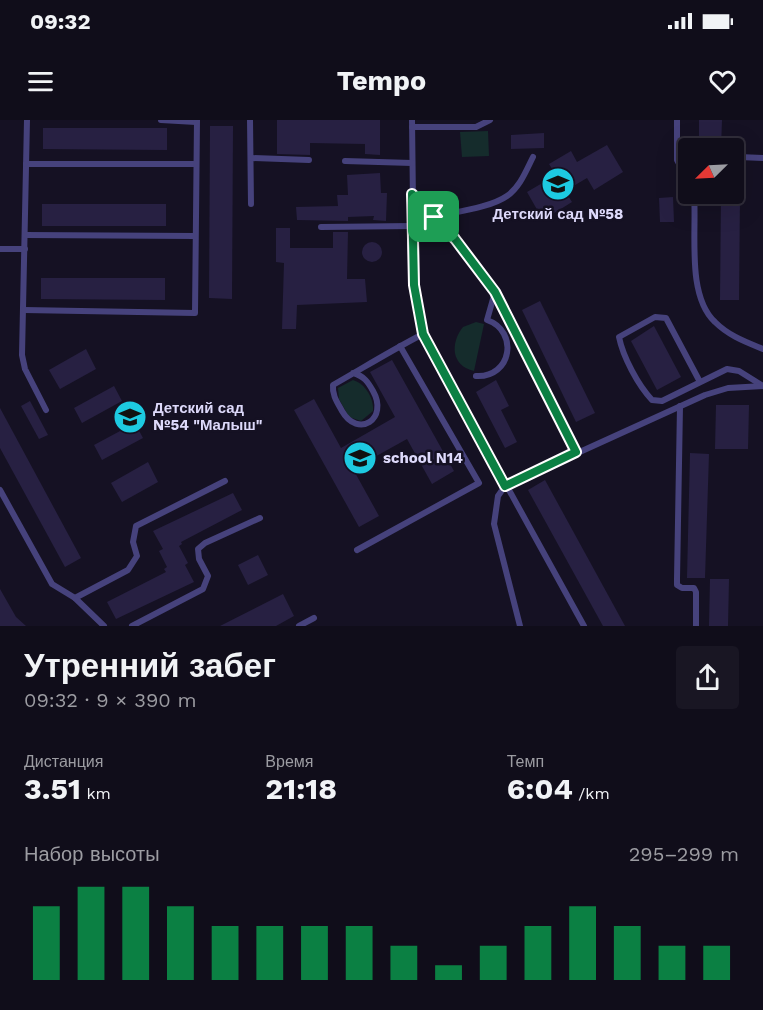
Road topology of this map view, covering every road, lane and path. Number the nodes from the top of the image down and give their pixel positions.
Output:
1 (27, 120) edge
2 (161, 120) edge
3 (250, 120) edge
4 (490, 120) edge
5 (677, 120) edge
6 (196, 121) edge
7 (412, 123) edge
8 (533, 157) dead end
9 (744, 157) edge
10 (251, 158) junction
11 (763, 158) edge
12 (309, 160) dead end
13 (345, 161) dead end
14 (678, 162) edge
15 (412, 163) junction
16 (26, 164) junction
17 (196, 164) junction
18 (412, 194) junction
19 (252, 204) dead end
20 (694, 204) edge
21 (434, 217) junction
22 (413, 226) junction
23 (321, 227) dead end
24 (25, 235) junction
25 (195, 236) junction
26 (0, 249) edge
27 (25, 249) junction
28 (495, 292) junction
29 (24, 310) junction
30 (423, 334) junction
31 (400, 346) junction
32 (763, 350) edge
33 (353, 373) junction
34 (476, 376) dead end
35 (700, 382) junction
36 (763, 386) edge
37 (680, 406) junction
38 (46, 410) dead end
39 (576, 452) junction
40 (225, 481) dead end
41 (505, 486) junction
42 (0, 490) edge
43 (260, 518) dead end
44 (357, 550) dead end
45 (75, 598) junction
46 (314, 618) dead end
47 (104, 626) edge
48 (132, 626) edge
49 (299, 626) edge
50 (520, 626) edge
51 (584, 626) edge
52 (696, 626) edge

1 - 16 lane
2 - 6 lane
3 - 10 lane
4 - 7 lane
5 - 14 lane
6 - 17 lane
7 - 15 lane
8 - 21 lane
9 - 11 lane
10 - 12 lane
10 - 19 lane
13 - 15 lane
15 - 18 lane
16 - 17 lane
16 - 24 lane
17 - 25 lane
18 - 21 lane
18 - 22 lane
20 - 32 lane
21 - 28 lane
22 - 23 lane
22 - 30 lane
24 - 25 lane
24 - 27 lane
25 - 29 lane
26 - 27 lane
27 - 29 lane
28 - 34 lane
28 - 39 lane
29 - 38 lane
30 - 31 lane
30 - 41 lane
31 - 33 lane
31 - 44 lane
33 - 33 lane
35 - 35 lane
35 - 36 lane
36 - 37 lane
37 - 39 lane
37 - 52 lane
39 - 41 lane
40 - 45 lane
41 - 50 lane
41 - 51 lane
42 - 45 lane
43 - 48 lane
45 - 47 lane
46 - 49 lane

